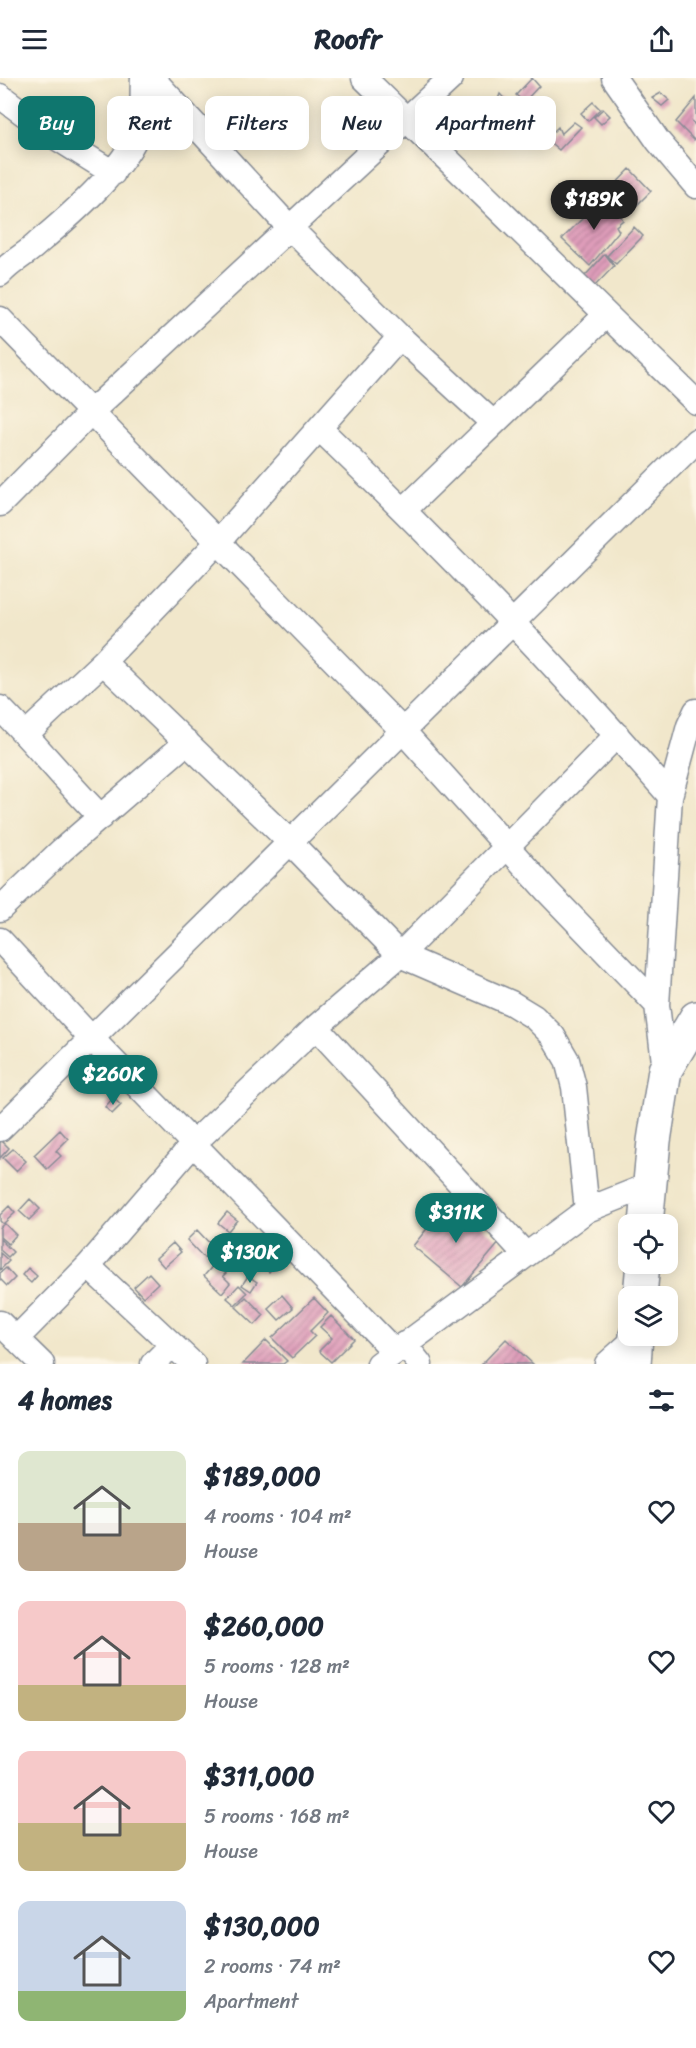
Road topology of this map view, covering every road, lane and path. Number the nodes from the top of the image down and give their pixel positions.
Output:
1 (143, 78) edge
2 (152, 78) edge
3 (364, 78) edge
4 (451, 78) edge
5 (614, 78) edge
6 (0, 96) edge
7 (406, 118) junction
8 (112, 173) junction
9 (696, 186) edge
10 (288, 227) junction
11 (0, 274) edge
12 (606, 315) junction
13 (0, 319) edge
14 (400, 337) junction
15 (696, 402) edge
16 (91, 412) junction
17 (493, 423) junction
18 (320, 429) junction
19 (696, 441) edge
20 (0, 504) edge
21 (404, 510) junction
22 (217, 543) junction
23 (514, 622) junction
24 (103, 662) junction
25 (0, 708) edge
26 (696, 711) edge
27 (403, 731) junction
28 (26, 734) junction
29 (617, 735) junction
30 (187, 742) junction
31 (670, 796) junction
32 (101, 817) junction
33 (290, 842) junction
34 (507, 847) junction
35 (0, 909) edge
36 (0, 940) edge
37 (400, 955) junction
38 (657, 1005) junction
39 (696, 1018) edge
40 (316, 1028) junction
41 (92, 1039) junction
42 (665, 1070) junction
43 (0, 1129) edge
44 (194, 1143) junction
45 (650, 1185) junction
46 (587, 1210) junction
47 (647, 1214) edge
48 (526, 1255) junction
49 (88, 1266) junction
50 (8, 1331) edge
51 (172, 1345) junction
52 (635, 1346) edge
53 (392, 1353) edge
54 (42, 1364) edge
55 (153, 1364) edge
56 (193, 1364) edge
57 (420, 1364) edge
58 (607, 1364) edge

1 - 8 street
2 - 10 street
3 - 7 street
4 - 7 street
5 - 9 street
6 - 8 street
7 - 10 street
7 - 12 street
8 - 11 street
10 - 14 street
10 - 16 street
12 - 15 street
12 - 17 street
13 - 16 street
14 - 17 street
14 - 18 street
16 - 20 street
16 - 22 street
17 - 21 street
18 - 21 street
18 - 22 street
19 - 23 street
21 - 23 street
22 - 24 street
22 - 27 street
23 - 27 street
23 - 29 street
24 - 28 street
24 - 30 street
25 - 28 street
26 - 31 street
27 - 33 street
27 - 34 street
28 - 32 street
29 - 31 street
29 - 34 street
30 - 32 street
30 - 33 street
31 - 38 street
32 - 35 street
33 - 37 street
33 - 41 street
34 - 37 street
34 - 38 street
36 - 41 street
37 - 40 street
37 - 46 street
38 - 42 street
39 - 42 highway
40 - 44 street
40 - 48 street
41 - 43 street
41 - 44 street
42 - 45 highway
44 - 49 street
44 - 53 street
45 - 46 street
45 - 47 highway
46 - 48 street
48 - 53 street
49 - 50 street
49 - 51 street
50 - 54 street
51 - 55 street
51 - 56 street
52 - 58 street
53 - 57 street

